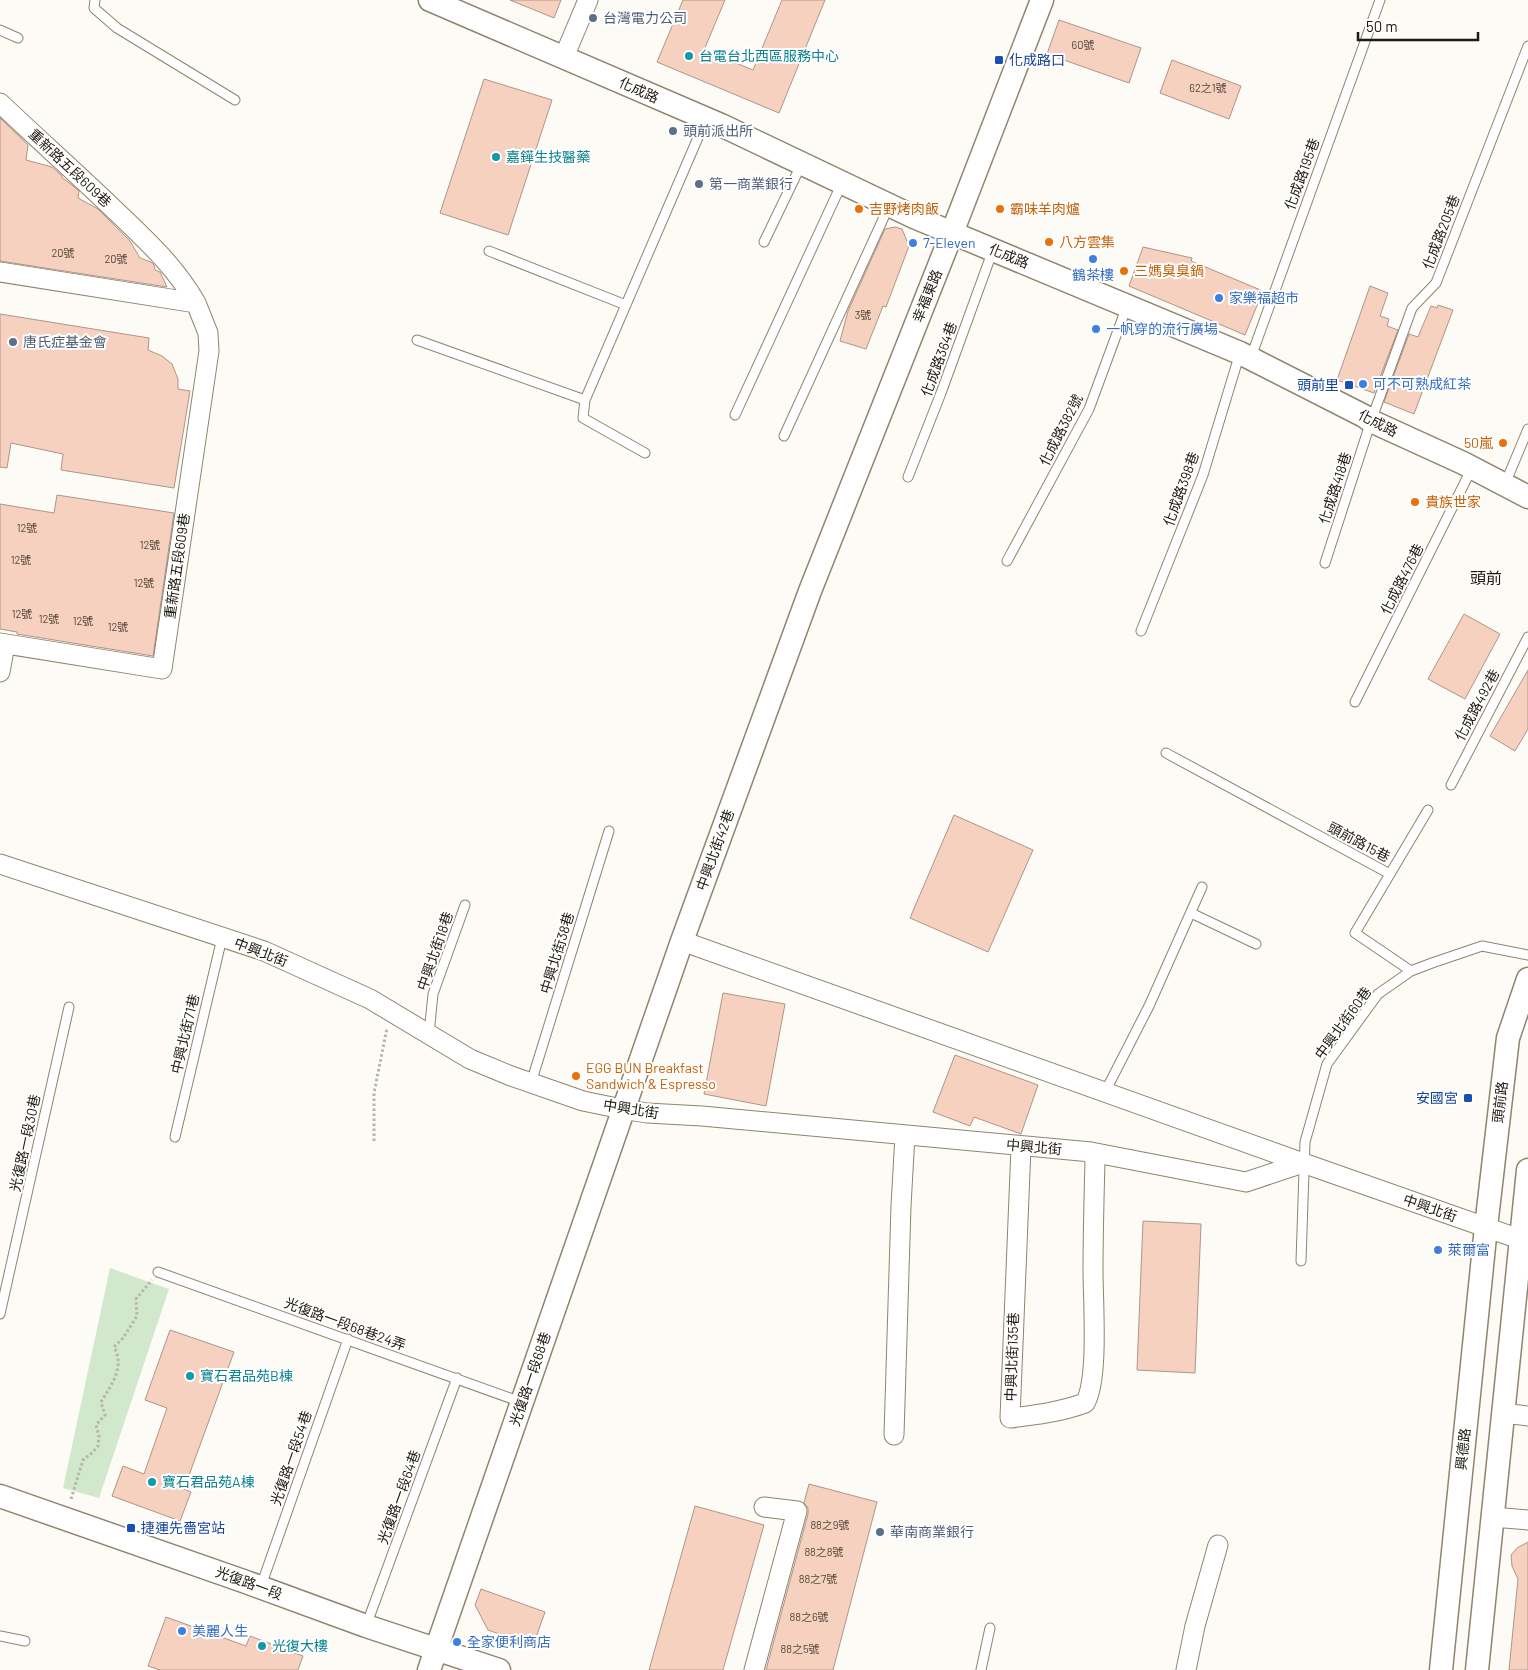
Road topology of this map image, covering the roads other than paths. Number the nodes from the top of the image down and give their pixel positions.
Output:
1 (95, 0) edge
2 (430, 0) edge
3 (588, 0) edge
4 (1042, 0) edge
5 (1380, 0) edge
6 (0, 30) edge
7 (18, 38) dead end
8 (1528, 46) edge
9 (564, 57) junction
10 (235, 100) dead end
11 (0, 103) edge
12 (706, 119) junction
13 (802, 163) junction
14 (842, 182) junction
15 (889, 205) junction
16 (952, 233) junction
17 (764, 242) dead end
18 (993, 249) junction
19 (489, 251) dead end
20 (0, 272) edge
21 (196, 303) junction
22 (626, 305) junction
23 (1127, 306) junction
24 (417, 340) dead end
25 (1246, 356) junction
26 (585, 400) junction
27 (735, 415) dead end
28 (1371, 421) junction
29 (1528, 429) edge
30 (784, 436) dead end
31 (645, 454) dead end
32 (1472, 468) junction
33 (908, 477) dead end
34 (1505, 484) junction
35 (1528, 497) edge
36 (1007, 561) dead end
37 (1325, 563) dead end
38 (810, 591) joint
39 (1141, 631) dead end
40 (1528, 637) edge
41 (3, 643) edge
42 (0, 672) edge
43 (1355, 702) dead end
44 (1166, 753) dead end
45 (1451, 785) dead end
46 (1428, 810) dead end
47 (609, 831) dead end
48 (0, 864) edge
49 (1390, 874) junction
50 (1202, 887) dead end
51 (465, 905) dead end
52 (1190, 912) junction
53 (222, 938) junction
54 (682, 941) junction
55 (1256, 944) dead end
56 (1528, 955) edge
57 (1411, 971) junction
58 (1528, 979) edge
59 (69, 1007) dead end
60 (429, 1036) junction
61 (531, 1083) junction
62 (1105, 1092) junction
63 (622, 1109) junction
64 (905, 1135) junction
65 (175, 1137) dead end
66 (1021, 1146) junction
67 (1092, 1152) junction
68 (1303, 1163) junction
69 (1528, 1170) edge
70 (1486, 1228) junction
71 (1524, 1240) edge
72 (1301, 1262) dead end
73 (158, 1272) road end
74 (0, 1314) edge
75 (348, 1339) junction
76 (457, 1378) junction
77 (522, 1402) junction
78 (1503, 1413) junction
79 (1528, 1416) edge
80 (894, 1436) dead end
81 (0, 1496) edge
82 (764, 1506) dead end
83 (1492, 1517) junction
84 (1528, 1520) edge
85 (1218, 1545) dead end
86 (261, 1587) junction
87 (366, 1626) junction
88 (990, 1628) dead end
89 (0, 1636) edge
90 (25, 1641) dead end
91 (437, 1648) junction
92 (429, 1670) edge
93 (499, 1670) edge
94 (754, 1670) edge
95 (981, 1670) edge
96 (1186, 1670) edge
97 (1441, 1670) edge
98 (1477, 1670) edge

1 - 10 lane
2 - 9 street, 化成路
3 - 9 street
4 - 16 street, 幸福東路
5 - 25 lane, 化成路195巷
6 - 7 lane
8 - 28 lane, 化成路205巷
9 - 12 street, 化成路
11 - 21 street, 重新路五段609巷
12 - 13 street, 化成路
12 - 22 lane
13 - 14 street, 化成路
13 - 17 lane
14 - 15 street, 化成路
14 - 27 lane
15 - 16 street, 化成路
15 - 30 lane
16 - 18 street, 化成路
16 - 38 street, 幸福東路
18 - 23 street, 化成路
18 - 33 lane, 化成路364巷
19 - 22 lane
20 - 21 street
21 - 41 street, 重新路五段609巷
22 - 26 lane
23 - 25 street, 化成路
23 - 36 lane, 化成路382號
24 - 26 lane
25 - 28 street, 化成路
25 - 39 lane, 化成路398巷
26 - 31 lane
28 - 32 street, 化成路
28 - 37 lane, 化成路418巷
29 - 34 lane
32 - 34 street, 化成路
32 - 43 lane, 化成路476巷
34 - 35 street, 化成路
38 - 54 street, 中興北街42巷
40 - 45 lane, 化成路492巷
41 - 42 street
44 - 49 lane, 頭前路15巷
46 - 49 lane
47 - 61 lane, 中興北街38巷
48 - 53 street, 中興北街
49 - 57 lane, 頭前路15巷
50 - 52 lane
51 - 60 lane, 中興北街18巷
52 - 55 lane
52 - 62 lane
53 - 60 street, 中興北街
53 - 65 lane, 中興北街71巷
54 - 62 street, 中興北街
54 - 63 street, 中興北街42巷
56 - 57 lane
57 - 68 lane, 中興北街60巷
58 - 70 street, 頭前路
59 - 74 lane, 光復路一段30巷
60 - 61 street, 中興北街
61 - 63 street, 中興北街
62 - 68 street, 中興北街
63 - 64 street, 中興北街
63 - 77 street, 光復路一段68巷
64 - 66 street, 中興北街
64 - 80 street
66 - 67 street, 中興北街
66 - 67 street, 中興北街135巷
67 - 68 street, 中興北街
68 - 70 street, 中興北街
68 - 72 lane, 中興北街60巷
69 - 71 street
70 - 71 street, 中興北街
70 - 97 street, 興德路
71 - 78 street
73 - 75 lane, 光復路一段68巷24弄
75 - 76 lane, 光復路一段68巷24弄
75 - 86 lane, 光復路一段54巷
76 - 77 lane, 光復路一段68巷24弄
76 - 87 lane, 光復路一段64巷
77 - 91 street, 光復路一段68巷
78 - 79 street
78 - 83 street
81 - 86 street, 光復路一段
82 - 94 street
83 - 84 street
83 - 98 street
85 - 96 street
86 - 87 street, 光復路一段
87 - 91 street, 光復路一段
88 - 95 lane
89 - 90 lane
91 - 92 street, 光復路一段68巷
91 - 93 street, 光復路一段

